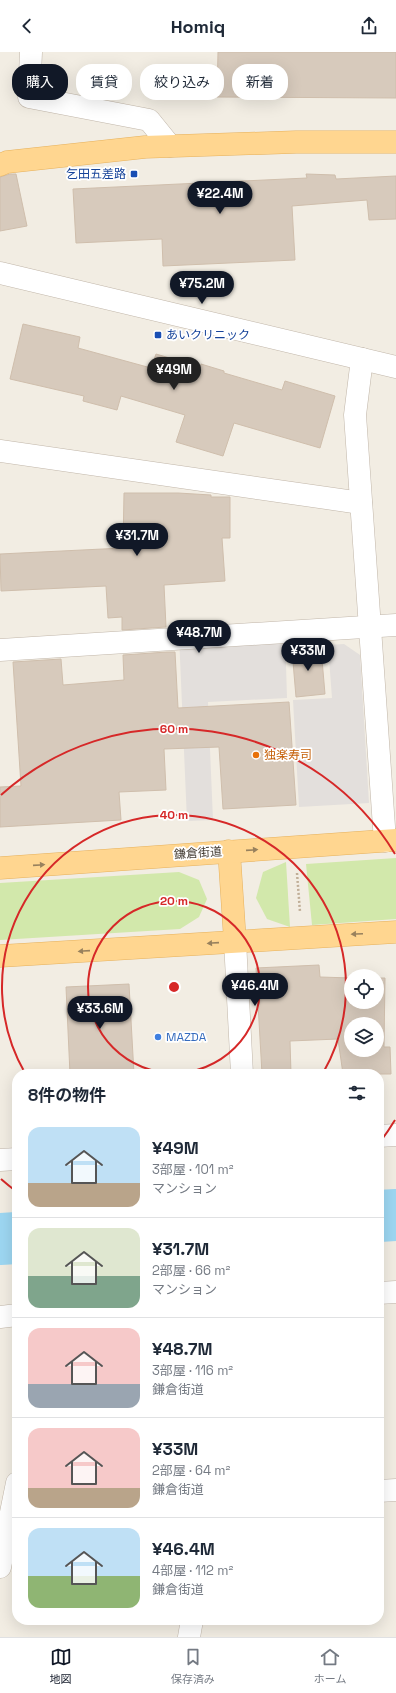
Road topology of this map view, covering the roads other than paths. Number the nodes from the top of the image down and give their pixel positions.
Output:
1 (31, 52) edge
2 (396, 142) edge
3 (170, 146) junction
4 (0, 165) edge
5 (0, 273) edge
6 (362, 360) junction
7 (396, 367) edge
8 (0, 451) edge
9 (361, 503) junction
10 (396, 625) edge
11 (370, 626) junction
12 (0, 650) edge
13 (391, 840) edge
14 (230, 851) junction
15 (0, 868) edge
16 (396, 932) edge
17 (235, 941) junction
18 (0, 956) edge
19 (242, 1069) edge
20 (396, 1135) edge
21 (384, 1136) edge
22 (12, 1159) edge
23 (0, 1160) edge
24 (396, 1292) edge
25 (384, 1293) edge
26 (12, 1316) edge
27 (0, 1317) edge
28 (396, 1490) edge
29 (384, 1491) edge
30 (12, 1502) edge
31 (9, 1514) edge
32 (0, 1567) edge
33 (191, 1625) edge
34 (189, 1637) edge

1 - 3 street
2 - 3 main road
3 - 4 main road
5 - 6 street
6 - 7 street
6 - 9 street
8 - 9 street
9 - 11 street
10 - 11 street
11 - 12 street
11 - 13 street
14 -> 13 main road, 鎌倉街道
15 -> 14 main road, 鎌倉街道
14 - 17 main road
16 -> 17 main road
17 -> 18 main road
17 - 19 street
20 - 21 street
22 - 23 street
24 - 25 street
26 - 27 street
28 - 29 street
30 - 31 street
31 - 32 street
33 - 34 street

